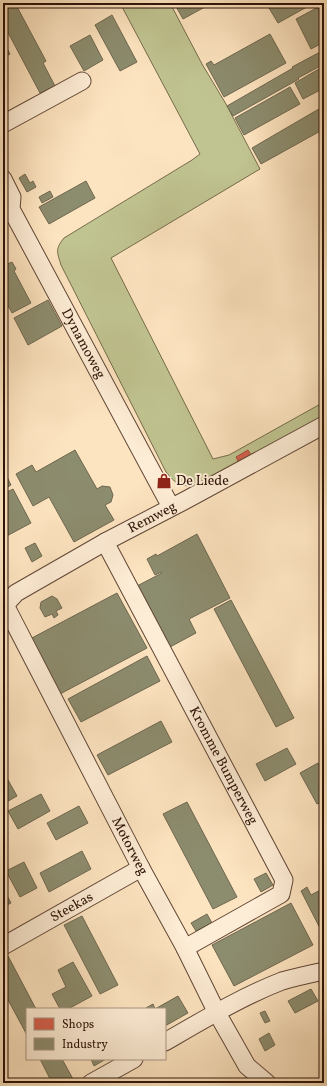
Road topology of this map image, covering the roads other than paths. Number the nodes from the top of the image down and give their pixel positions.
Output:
1 (82, 81) dead end
2 (3, 124) edge
3 (3, 179) edge
4 (7, 211) edge
5 (324, 425) edge
6 (182, 501) junction
7 (105, 542) junction
8 (4, 603) edge
9 (141, 868) junction
10 (3, 946) edge
11 (185, 948) junction
12 (324, 971) edge
13 (217, 1013) junction
14 (166, 1041) edge
15 (132, 1060) edge
16 (91, 1083) edge
17 (267, 1083) edge

1 - 2 street
3 - 4 street, Dynamoweg
4 - 6 street, Dynamoweg
5 - 6 street, Remweg
6 - 7 street, Remweg
7 - 8 street, Remweg
7 - 11 street, Kromme Bumperweg
8 - 9 street, Motorweg
9 - 10 street, Steekas
9 - 11 street, Motorweg
11 - 13 street, Motorweg
12 - 13 street
13 - 14 street
13 - 17 street, Motorweg
15 - 16 street

